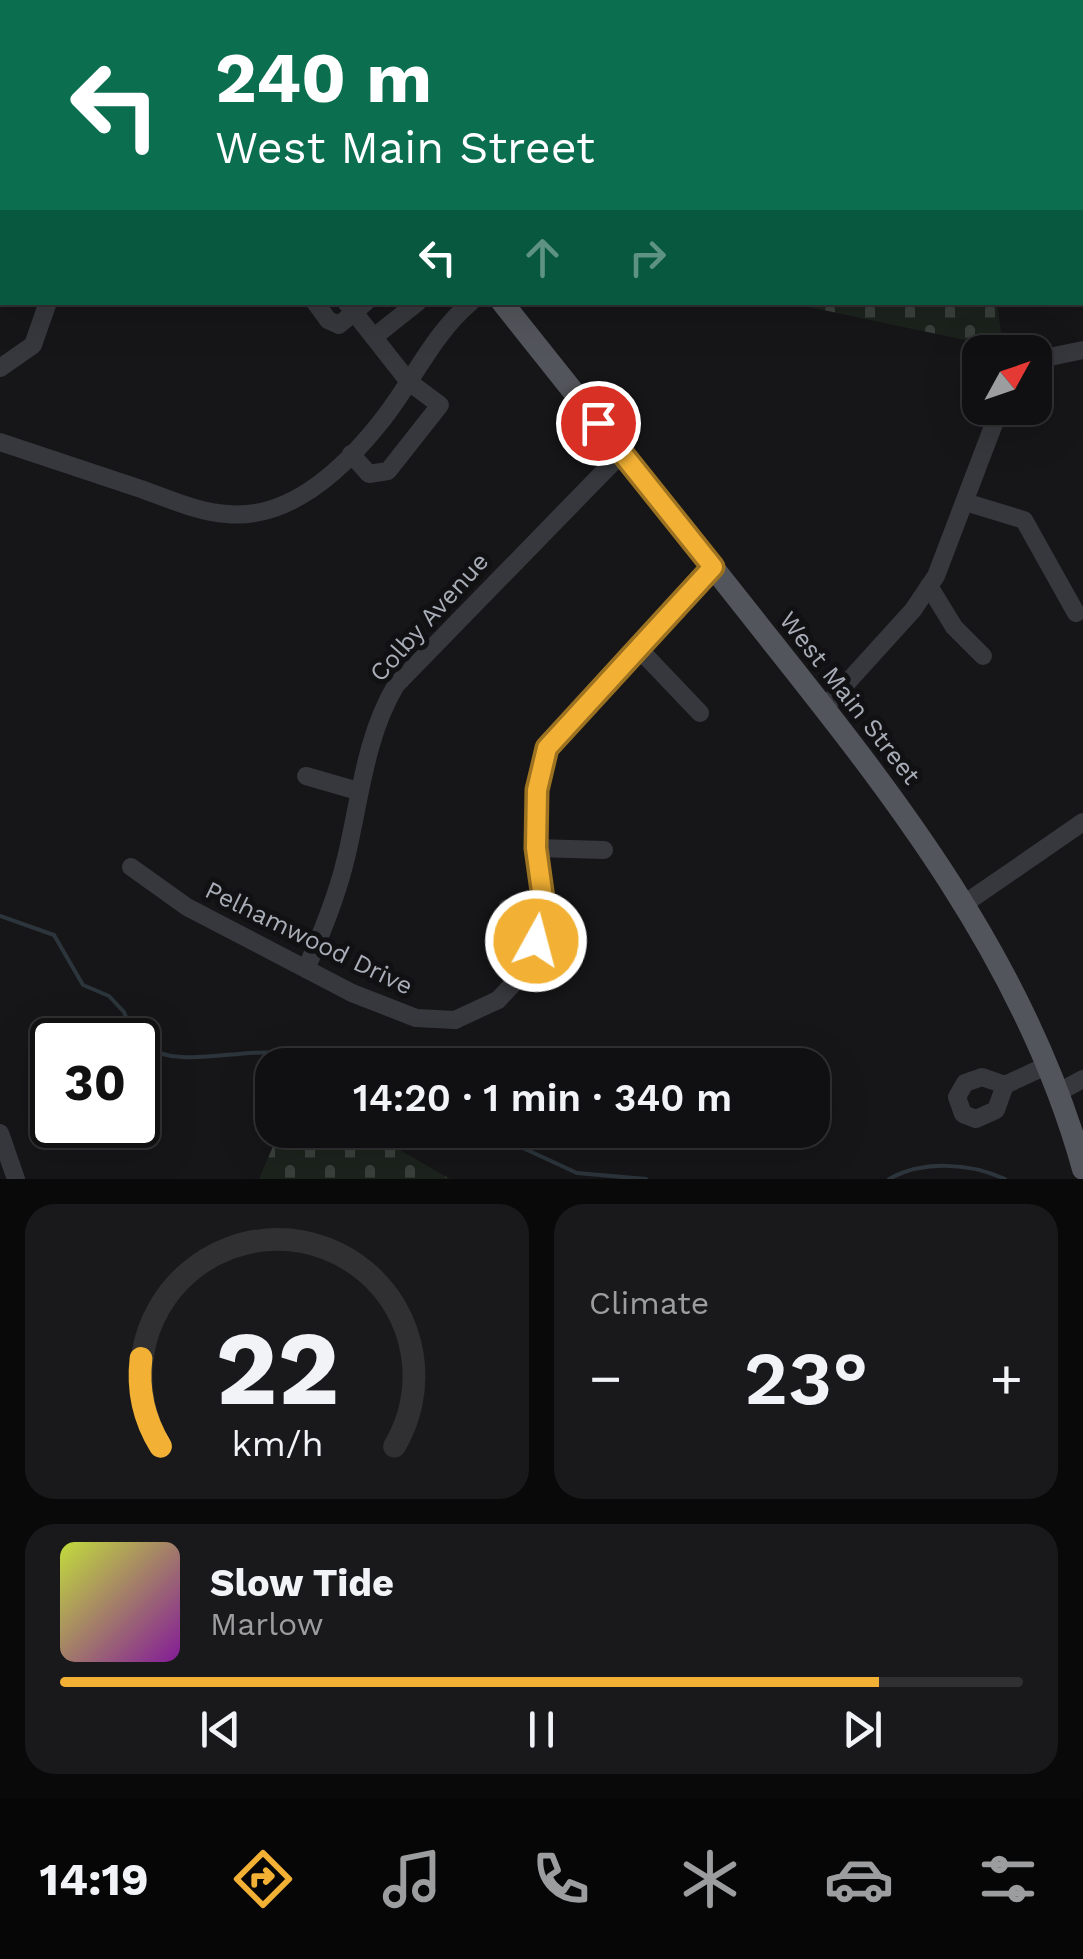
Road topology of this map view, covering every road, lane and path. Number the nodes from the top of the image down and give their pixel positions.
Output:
1 (47, 305) edge
2 (317, 305) edge
3 (414, 305) edge
4 (469, 305) edge
5 (504, 305) edge
6 (355, 306) edge
7 (374, 337) junction
8 (1083, 350) edge
9 (1052, 356) edge
10 (0, 368) edge
11 (409, 382) junction
12 (994, 425) edge
13 (0, 442) edge
14 (622, 453) junction
15 (352, 454) junction
16 (965, 502) junction
17 (713, 567) junction
18 (929, 586) junction
19 (1076, 613) dead end
20 (640, 650) junction
21 (983, 656) dead end
22 (825, 707) junction
23 (700, 713) dead end
24 (306, 776) dead end
25 (358, 791) junction
26 (1083, 822) edge
27 (536, 848) junction
28 (604, 850) dead end
29 (131, 867) dead end
30 (967, 902) junction
31 (507, 908) dead end
32 (545, 913) junction
33 (306, 969) junction
34 (1048, 1065) junction
35 (1083, 1079) edge
36 (1006, 1085) dead end
37 (1058, 1092) junction
38 (0, 1133) edge
39 (1083, 1169) edge
40 (16, 1179) edge

1 - 10 street
2 - 6 street
3 - 7 street
4 - 11 street
5 - 14 main road, West Main Street
6 - 7 street
7 - 11 street
8 - 9 street
11 - 15 street
11 - 15 street
12 - 16 street
13 - 15 street
14 - 17 main road, West Main Street
14 - 25 street, Colby Avenue
16 - 18 street
16 - 19 street
17 - 20 street, Pelhamwood Drive
17 - 22 main road, West Main Street
18 - 21 street
18 - 22 street
20 - 23 street
20 - 27 street, Pelhamwood Drive
22 - 30 main road, West Main Street
24 - 25 street
25 - 33 street, Colby Avenue
26 - 30 street
27 - 28 street
27 - 32 street, Pelhamwood Drive
29 - 33 street, Pelhamwood Drive
30 - 34 main road, West Main Street
31 - 32 street
32 - 33 street, Pelhamwood Drive
34 - 36 street
34 - 37 main road, West Main Street
35 - 37 street
37 - 39 main road, West Main Street
38 - 40 street

